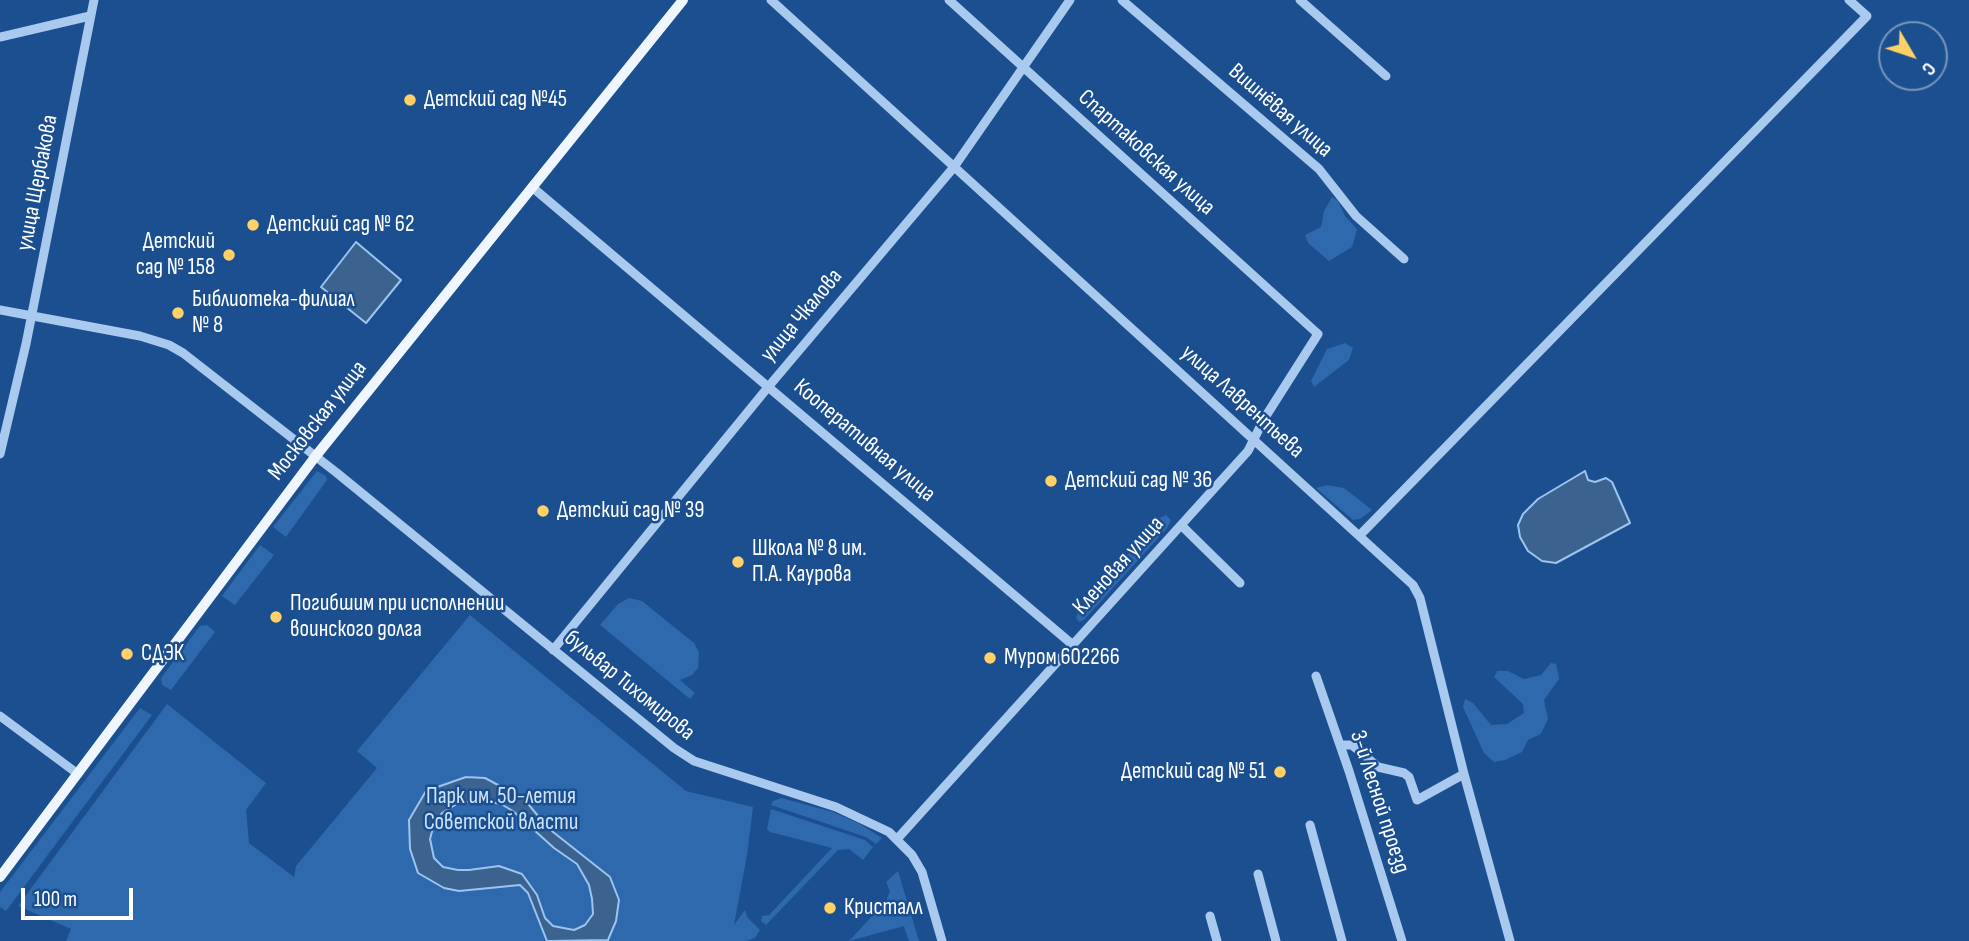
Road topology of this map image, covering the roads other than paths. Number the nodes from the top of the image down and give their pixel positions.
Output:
1 (94, 0) edge
2 (683, 0) edge
3 (771, 0) edge
4 (949, 0) edge
5 (1070, 0) edge
6 (1122, 0) edge
7 (1300, 0) edge
8 (1849, 0) edge
9 (90, 16) junction
10 (0, 37) edge
11 (1023, 68) junction
12 (1386, 76) dead end
13 (954, 167) junction
14 (533, 187) junction
15 (1404, 259) dead end
16 (0, 310) edge
17 (31, 315) junction
18 (1318, 334) joint
19 (769, 386) junction
20 (1254, 440) junction
21 (0, 454) edge
22 (315, 457) junction
23 (1182, 526) junction
24 (1360, 535) junction
25 (1240, 583) dead end
26 (1073, 645) junction
27 (553, 650) junction
28 (1316, 676) dead end
29 (0, 716) edge
30 (1341, 745) junction
31 (78, 774) junction
32 (1464, 774) junction
33 (1310, 825) dead end
34 (898, 838) junction
35 (1258, 874) dead end
36 (0, 877) edge
37 (1210, 916) dead end
38 (942, 941) edge
39 (1217, 941) edge
40 (1276, 941) edge
41 (1342, 941) edge
42 (1402, 941) edge
43 (1510, 941) edge

1 - 9 street, улица Щербакова
2 - 14 main road, Московская улица
3 - 13 street, улица Лаврентьева
4 - 11 street, Спартаковская улица
5 - 11 street, улица Чкалова
6 - 15 street, Вишнёвая улица
7 - 12 street
8 - 24 street
9 - 10 street
9 - 17 street, улица Щербакова
11 - 13 street, улица Чкалова
11 - 18 street, Спартаковская улица
13 - 19 street, улица Чкалова
13 - 20 street, улица Лаврентьева
14 - 19 street, Кооперативная улица
14 - 22 main road, Московская улица
16 - 17 street, бульвар Тихомирова
17 - 21 street, улица Щербакова
17 - 22 street, бульвар Тихомирова
18 - 20 street, Кленовая улица
19 - 26 street, Кооперативная улица
19 - 27 street, улица Чкалова
20 - 23 street, Кленовая улица
20 - 24 street, улица Лаврентьева
22 - 27 street, бульвар Тихомирова
22 - 31 main road, Московская улица
23 - 25 street
23 - 26 street, Кленовая улица
24 - 32 street, улица Лаврентьева
26 - 34 street, Кленовая улица
27 - 34 street, бульвар Тихомирова
28 - 30 street, 3-й Лесной проезд
29 - 31 street
30 - 32 street
30 - 42 street, 3-й Лесной проезд
31 - 36 main road, Московская улица
32 - 43 street, улица Лаврентьева
33 - 41 street
34 - 38 street, бульвар Тихомирова
35 - 40 street
37 - 39 street

